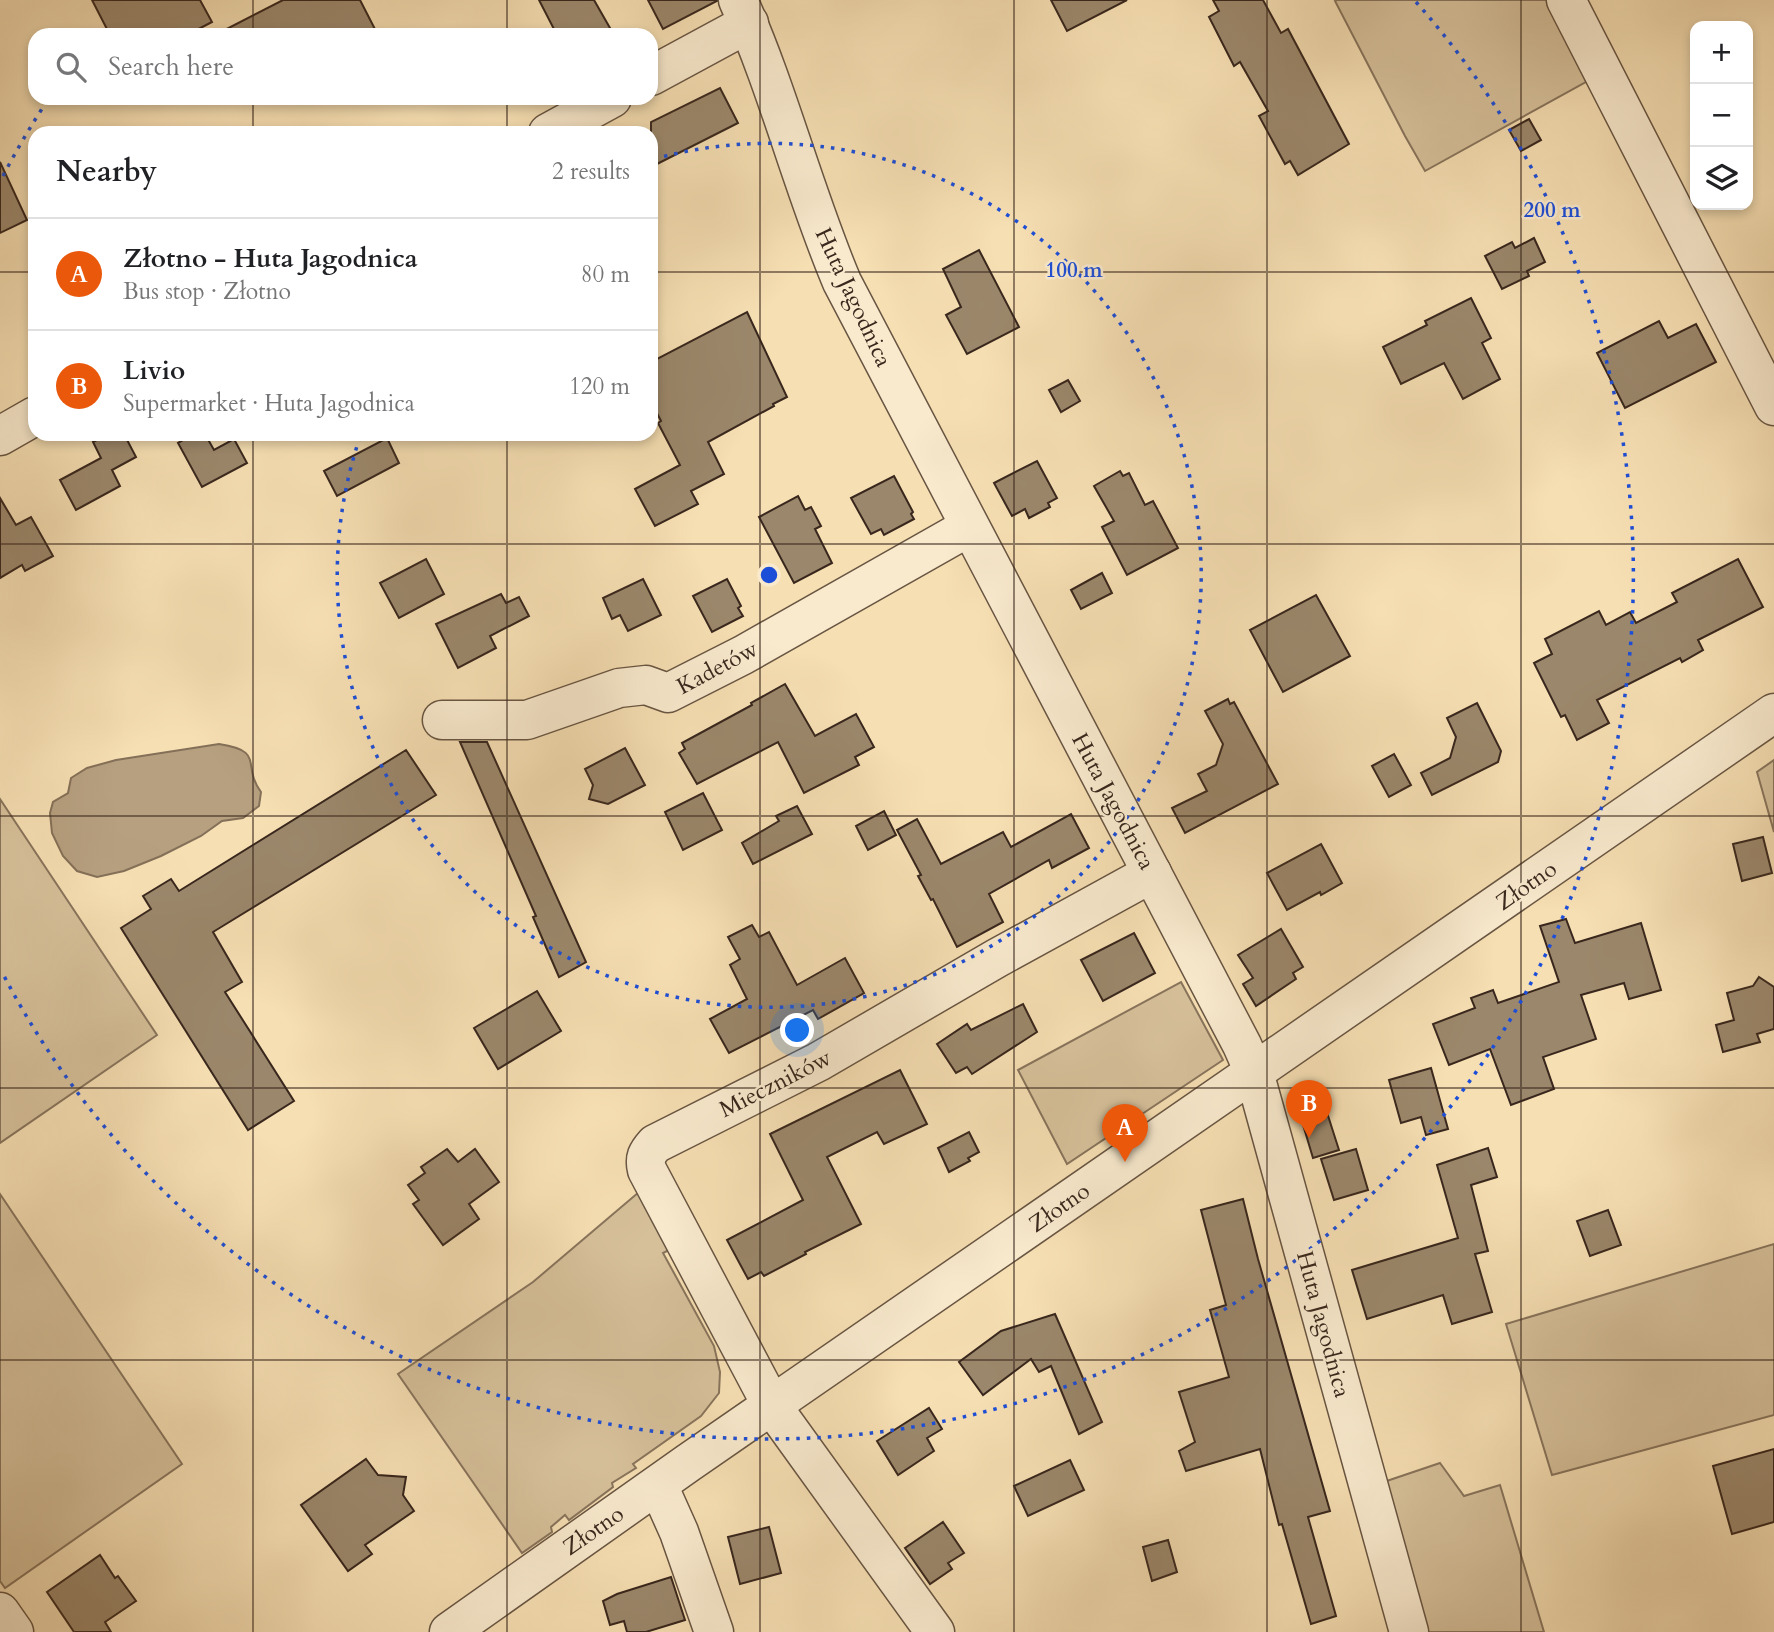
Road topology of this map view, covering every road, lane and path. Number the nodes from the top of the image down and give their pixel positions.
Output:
1 (1566, 0) edge
2 (743, 12) edge
3 (658, 71) edge
4 (599, 105) edge
5 (561, 126) edge
6 (1774, 406) edge
7 (28, 420) edge
8 (0, 436) edge
9 (969, 527) junction
10 (1774, 713) edge
11 (442, 720) dead end
12 (1152, 873) junction
13 (1254, 1072) junction
14 (772, 1406) junction
15 (658, 1485) junction
16 (0, 1612) edge
17 (14, 1632) edge
18 (449, 1632) edge
19 (714, 1632) edge
20 (935, 1632) edge
21 (1409, 1632) edge

1 - 6 street
2 - 3 street
2 - 9 street, Huta Jagodnica
4 - 5 street
7 - 8 street
9 - 11 street, Kadetów
9 - 12 street, Huta Jagodnica
10 - 13 street, Złotno
12 - 13 street, Huta Jagodnica
12 - 14 street, Mieczników
13 - 14 street, Złotno
13 - 21 street, Huta Jagodnica
14 - 15 street, Złotno
14 - 20 street
15 - 18 street, Złotno
15 - 19 street
16 - 17 street

